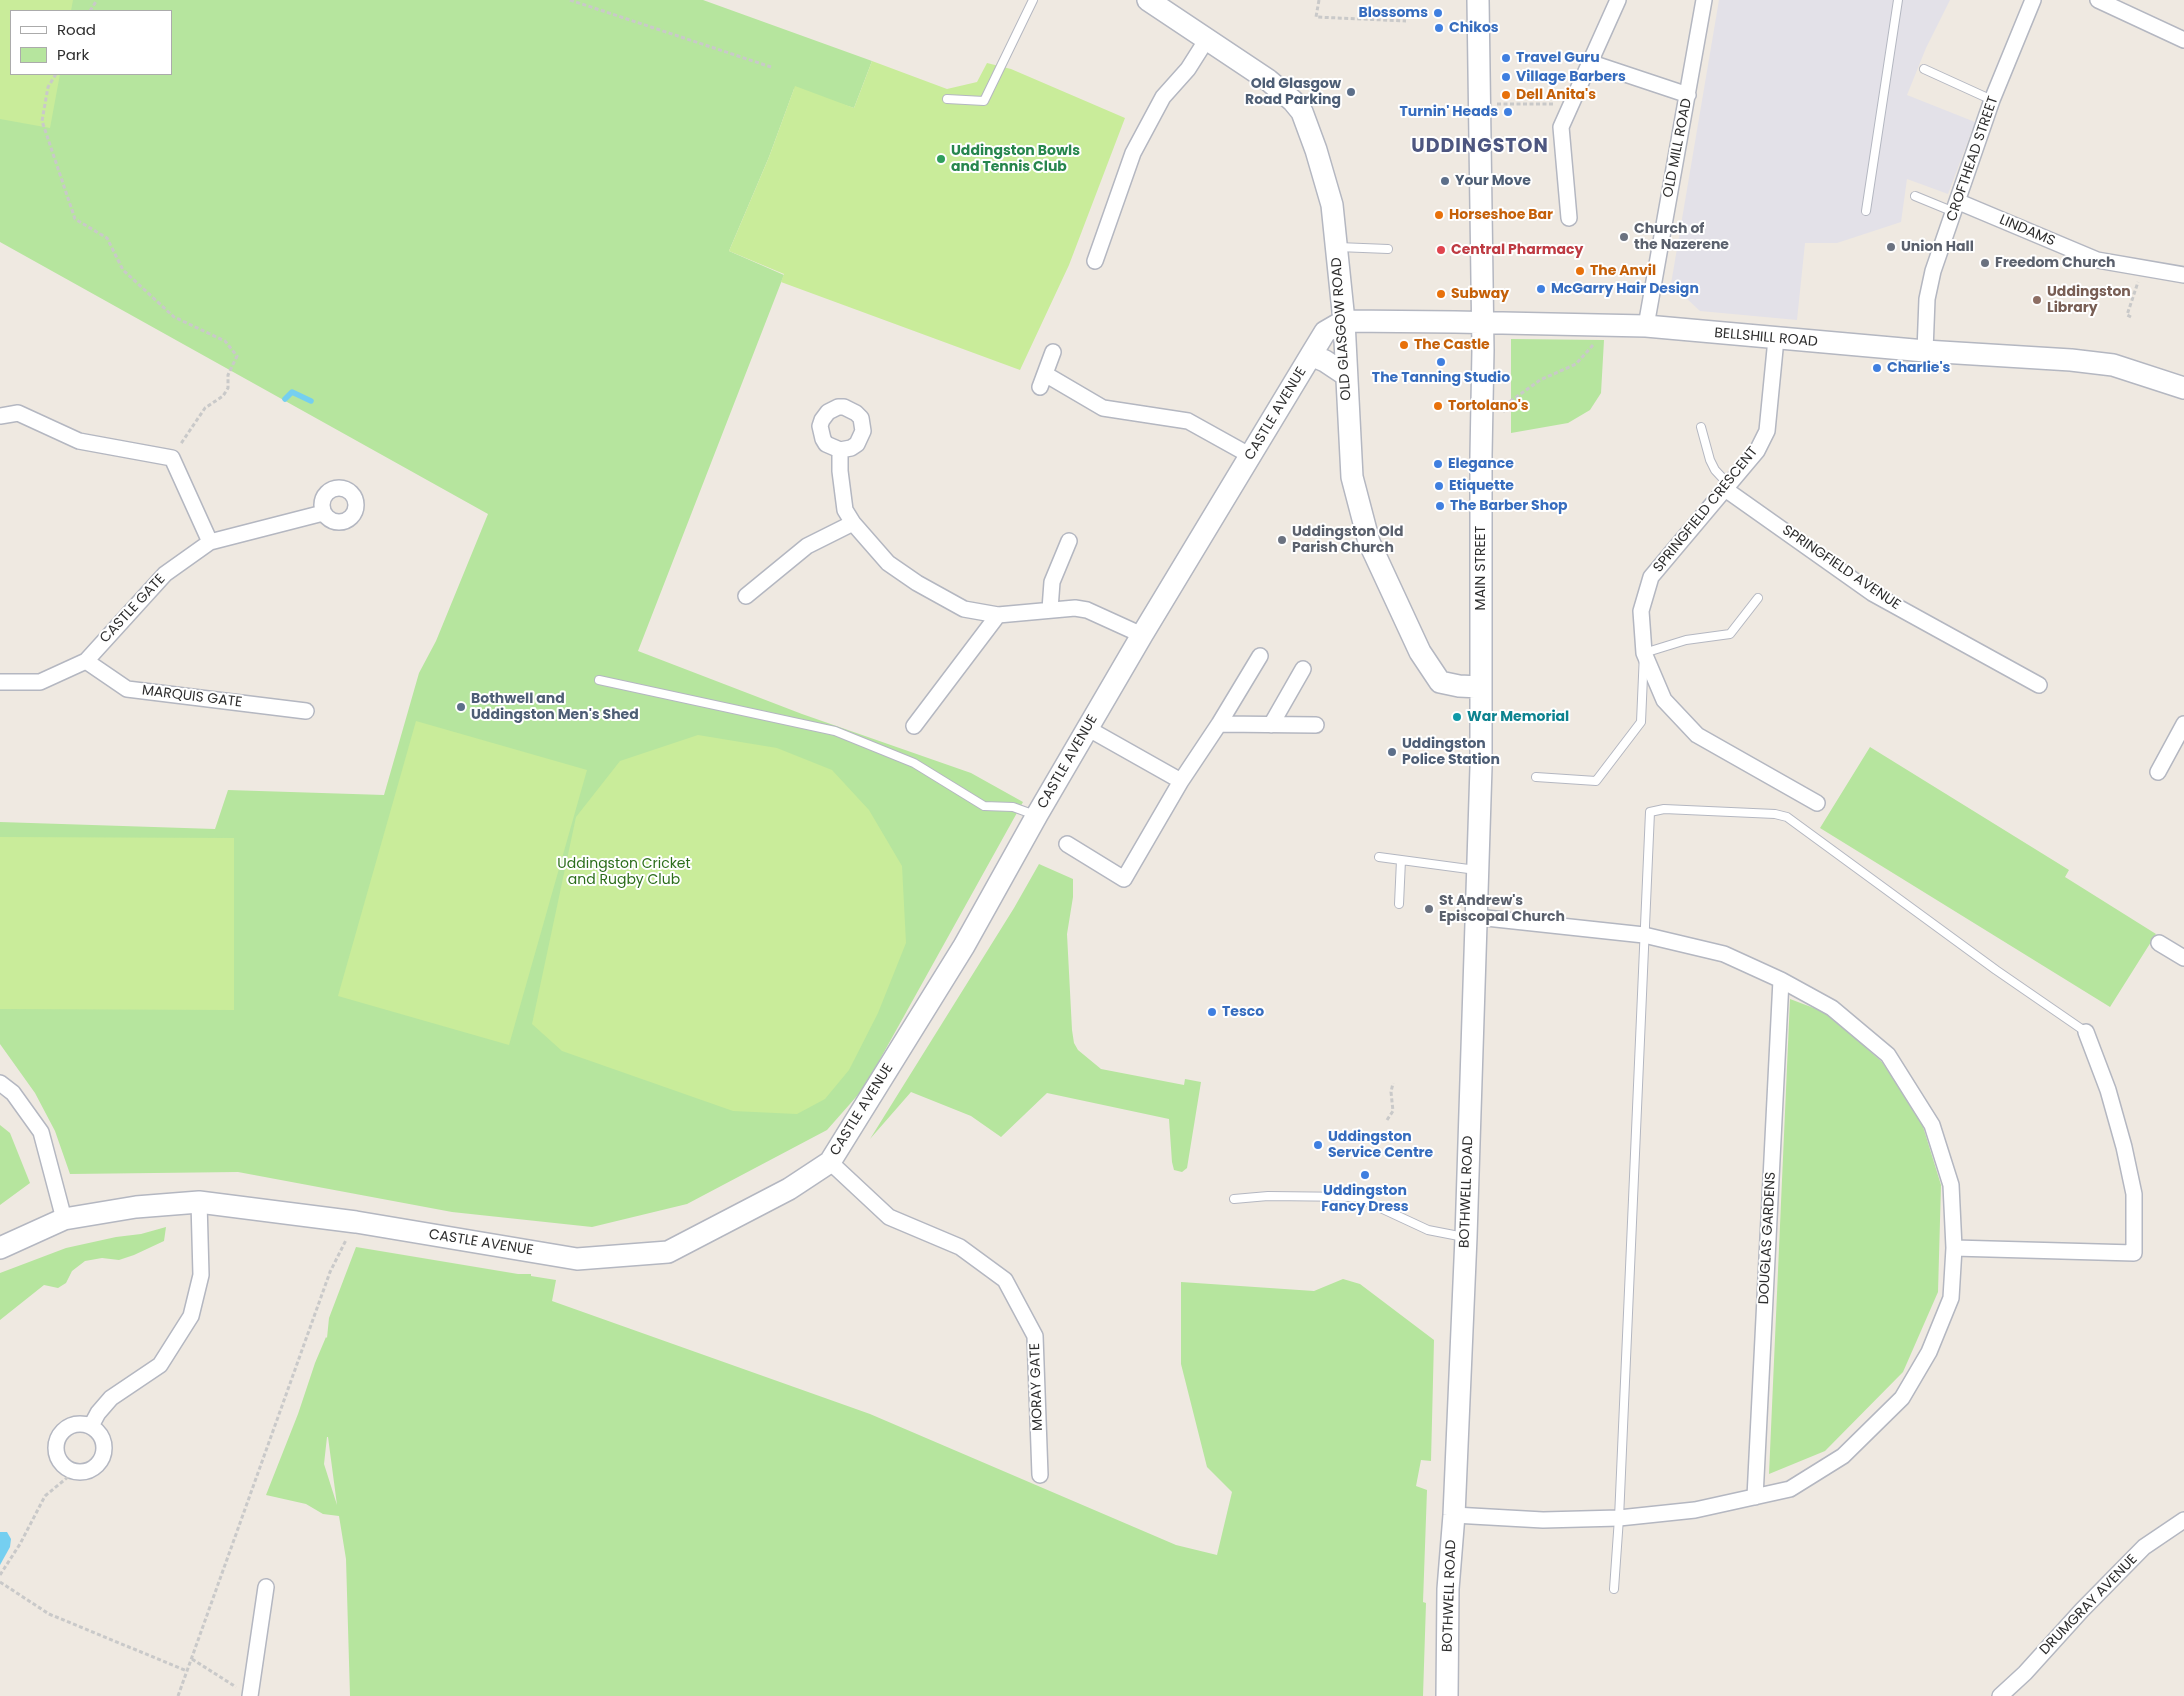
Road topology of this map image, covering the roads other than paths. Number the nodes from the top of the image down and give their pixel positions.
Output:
1 (1033, 0) edge
2 (1148, 0) edge
3 (1478, 0) edge
4 (1618, 0) edge
5 (1704, 0) edge
6 (1898, 0) edge
7 (2034, 0) edge
8 (2098, 0) edge
9 (1208, 39) junction
10 (2184, 40) edge
11 (1589, 62) junction
12 (1924, 69) dead end
13 (1688, 95) junction
14 (947, 99) dead end
15 (1992, 100) junction
16 (1915, 196) dead end
17 (1956, 207) junction
18 (1866, 211) dead end
19 (1569, 218) dead end
20 (1336, 247) junction
21 (1388, 249) dead end
22 (1095, 261) dead end
23 (2184, 275) edge
24 (1344, 321) junction
25 (1482, 322) junction
26 (1646, 326) junction
27 (1776, 339) junction
28 (1925, 351) junction
29 (1053, 352) dead end
30 (1311, 355) junction
31 (1346, 375) junction
32 (2184, 388) edge
33 (0, 416) edge
34 (1701, 427) dead end
35 (840, 450) dead end
36 (1251, 456) junction
37 (1727, 487) junction
38 (324, 513) dead end
39 (853, 523) junction
40 (1069, 541) dead end
41 (210, 542) junction
42 (746, 596) dead end
43 (1758, 598) dead end
44 (1050, 609) junction
45 (998, 615) junction
46 (1142, 635) junction
47 (1644, 653) junction
48 (1260, 656) dead end
49 (86, 660) junction
50 (1304, 669) dead end
51 (599, 680) dead end
52 (0, 682) edge
53 (2039, 685) dead end
54 (1480, 687) junction
55 (306, 711) dead end
56 (1219, 724) junction
57 (2184, 724) edge
58 (1271, 725) junction
59 (1316, 725) dead end
60 (914, 726) dead end
61 (1088, 728) junction
62 (2158, 772) dead end
63 (1536, 777) dead end
64 (1181, 781) junction
65 (1817, 803) dead end
66 (1037, 815) junction
67 (1067, 844) dead end
68 (1379, 856) dead end
69 (1401, 860) junction
70 (1479, 871) junction
71 (1399, 904) dead end
72 (1477, 917) junction
73 (1644, 935) junction
74 (2159, 943) dead end
75 (2184, 958) edge
76 (1781, 980) junction
77 (2086, 1032) joint
78 (0, 1083) edge
79 (830, 1162) junction
80 (1234, 1200) dead end
81 (199, 1202) junction
82 (64, 1219) junction
83 (1466, 1237) junction
84 (0, 1248) edge
85 (1954, 1248) junction
86 (91, 1426) junction
87 (1040, 1475) dead end
88 (1756, 1497) junction
89 (1454, 1515) junction
90 (1619, 1518) junction
91 (2184, 1520) edge
92 (266, 1587) dead end
93 (1614, 1589) dead end
94 (250, 1695) edge
95 (1448, 1696) edge
96 (2000, 1696) edge

1 - 14 lane
2 - 9 street, OLD GLASGOW ROAD
3 - 25 street, MAIN STREET
4 - 11 street
5 - 13 street, OLD MILL ROAD
6 - 18 lane
7 - 15 street, CROFTHEAD STREET
8 - 10 street
9 - 20 street, OLD GLASGOW ROAD
9 - 22 street
11 - 13 street
11 - 19 street
12 - 15 lane
13 - 26 street, OLD MILL ROAD
15 - 17 street, CROFTHEAD STREET
16 - 17 lane
17 - 23 street, LINDAMS
17 - 28 street, CROFTHEAD STREET
20 - 21 lane
20 - 24 street, OLD GLASGOW ROAD
24 - 25 street, BELLSHILL ROAD
24 - 30 street, CASTLE AVENUE
24 - 31 street, OLD GLASGOW ROAD
25 - 26 street, BELLSHILL ROAD
25 - 54 street, MAIN STREET
26 - 27 street, BELLSHILL ROAD
27 - 28 street, BELLSHILL ROAD
27 - 37 street, SPRINGFIELD CRESCENT
28 - 32 street, BELLSHILL ROAD
29 - 36 street
30 - 31 street
30 - 36 street, CASTLE AVENUE
31 - 54 street, OLD GLASGOW ROAD
33 - 41 street
34 - 37 lane
35 - 39 street
36 - 46 street, CASTLE AVENUE
37 - 47 street, SPRINGFIELD CRESCENT
37 - 53 street, SPRINGFIELD AVENUE
38 - 41 street, CASTLE GATE
39 - 42 street
39 - 45 street
40 - 44 street
41 - 49 street, CASTLE GATE
43 - 47 lane
44 - 45 street
44 - 46 street
45 - 60 street
46 - 61 street, CASTLE AVENUE
47 - 63 lane
47 - 65 street, SPRINGFIELD CRESCENT
48 - 56 street
49 - 52 street, CASTLE GATE
49 - 55 street, MARQUIS GATE
50 - 58 street
51 - 66 lane
54 - 70 street, BOTHWELL ROAD
56 - 58 street
56 - 64 street
57 - 62 street
58 - 59 street
61 - 64 street
61 - 66 street, CASTLE AVENUE
64 - 67 street
66 - 79 street, CASTLE AVENUE
68 - 69 lane
69 - 70 lane
69 - 71 lane
70 - 72 street, BOTHWELL ROAD
72 - 73 street
72 - 83 street, BOTHWELL ROAD
73 - 76 street
73 - 77 lane
73 - 90 lane
74 - 75 street
76 - 85 street
76 - 88 street, DOUGLAS GARDENS
77 - 85 street
78 - 82 street
79 - 81 street, CASTLE AVENUE
79 - 87 street, MORAY GATE
80 - 83 lane
81 - 82 street, CASTLE AVENUE
81 - 86 street
82 - 84 street, CASTLE AVENUE
83 - 89 street, BOTHWELL ROAD
85 - 88 street
86 - 86 street
88 - 90 street
89 - 90 street
89 - 95 street, BOTHWELL ROAD
90 - 93 lane
91 - 96 street, DRUMGRAY AVENUE
92 - 94 street

